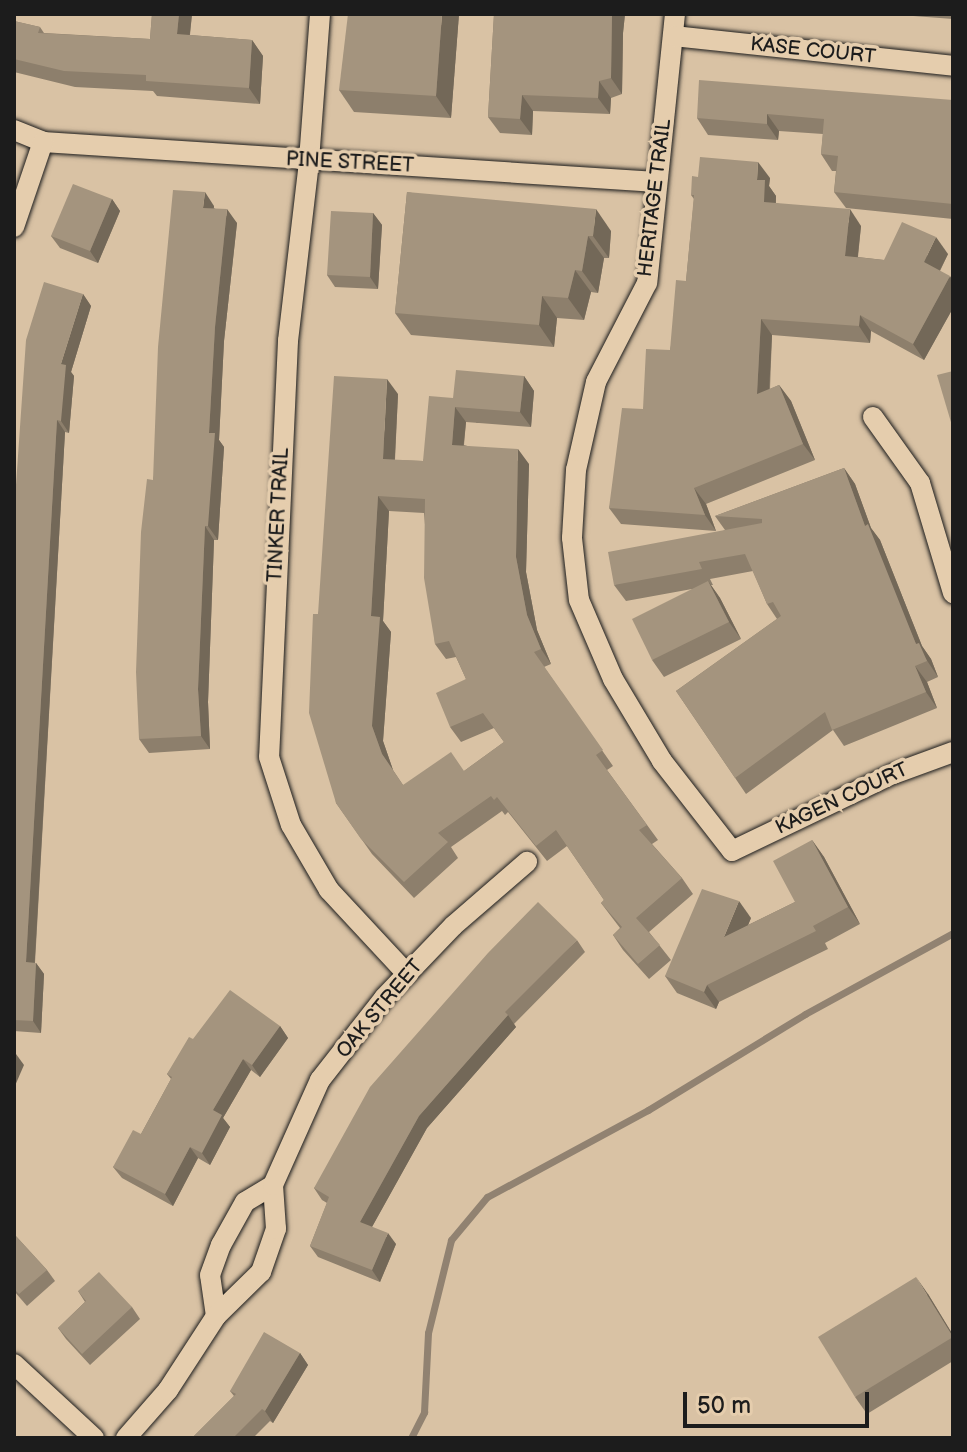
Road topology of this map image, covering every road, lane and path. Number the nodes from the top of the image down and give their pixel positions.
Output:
1 (320, 14) edge
2 (675, 14) edge
3 (674, 36) junction
4 (953, 66) edge
5 (14, 130) edge
6 (43, 142) junction
7 (309, 162) junction
8 (657, 182) junction
9 (14, 227) edge
10 (873, 417) dead end
11 (953, 593) edge
12 (953, 752) edge
13 (732, 851) joint
14 (527, 862) dead end
15 (407, 974) junction
16 (273, 1185) junction
17 (216, 1316) junction
18 (14, 1364) edge
19 (94, 1438) edge
20 (126, 1438) edge

1 - 7 street, TINKER TRAIL
2 - 3 street, HERITAGE TRAIL
3 - 4 street, KASE COURT
3 - 8 street, HERITAGE TRAIL
5 - 6 street, PINE STREET
6 - 7 street, PINE STREET
6 - 9 street
7 - 8 street, PINE STREET
7 - 15 street, TINKER TRAIL
8 - 13 street, HERITAGE TRAIL
10 - 11 street
12 - 13 street, KAGEN COURT
14 - 15 street, OAK STREET
15 - 16 street, OAK STREET
16 - 17 street, OAK STREET
16 - 17 street, OAK STREET
17 - 20 street, OAK STREET
18 - 19 street

